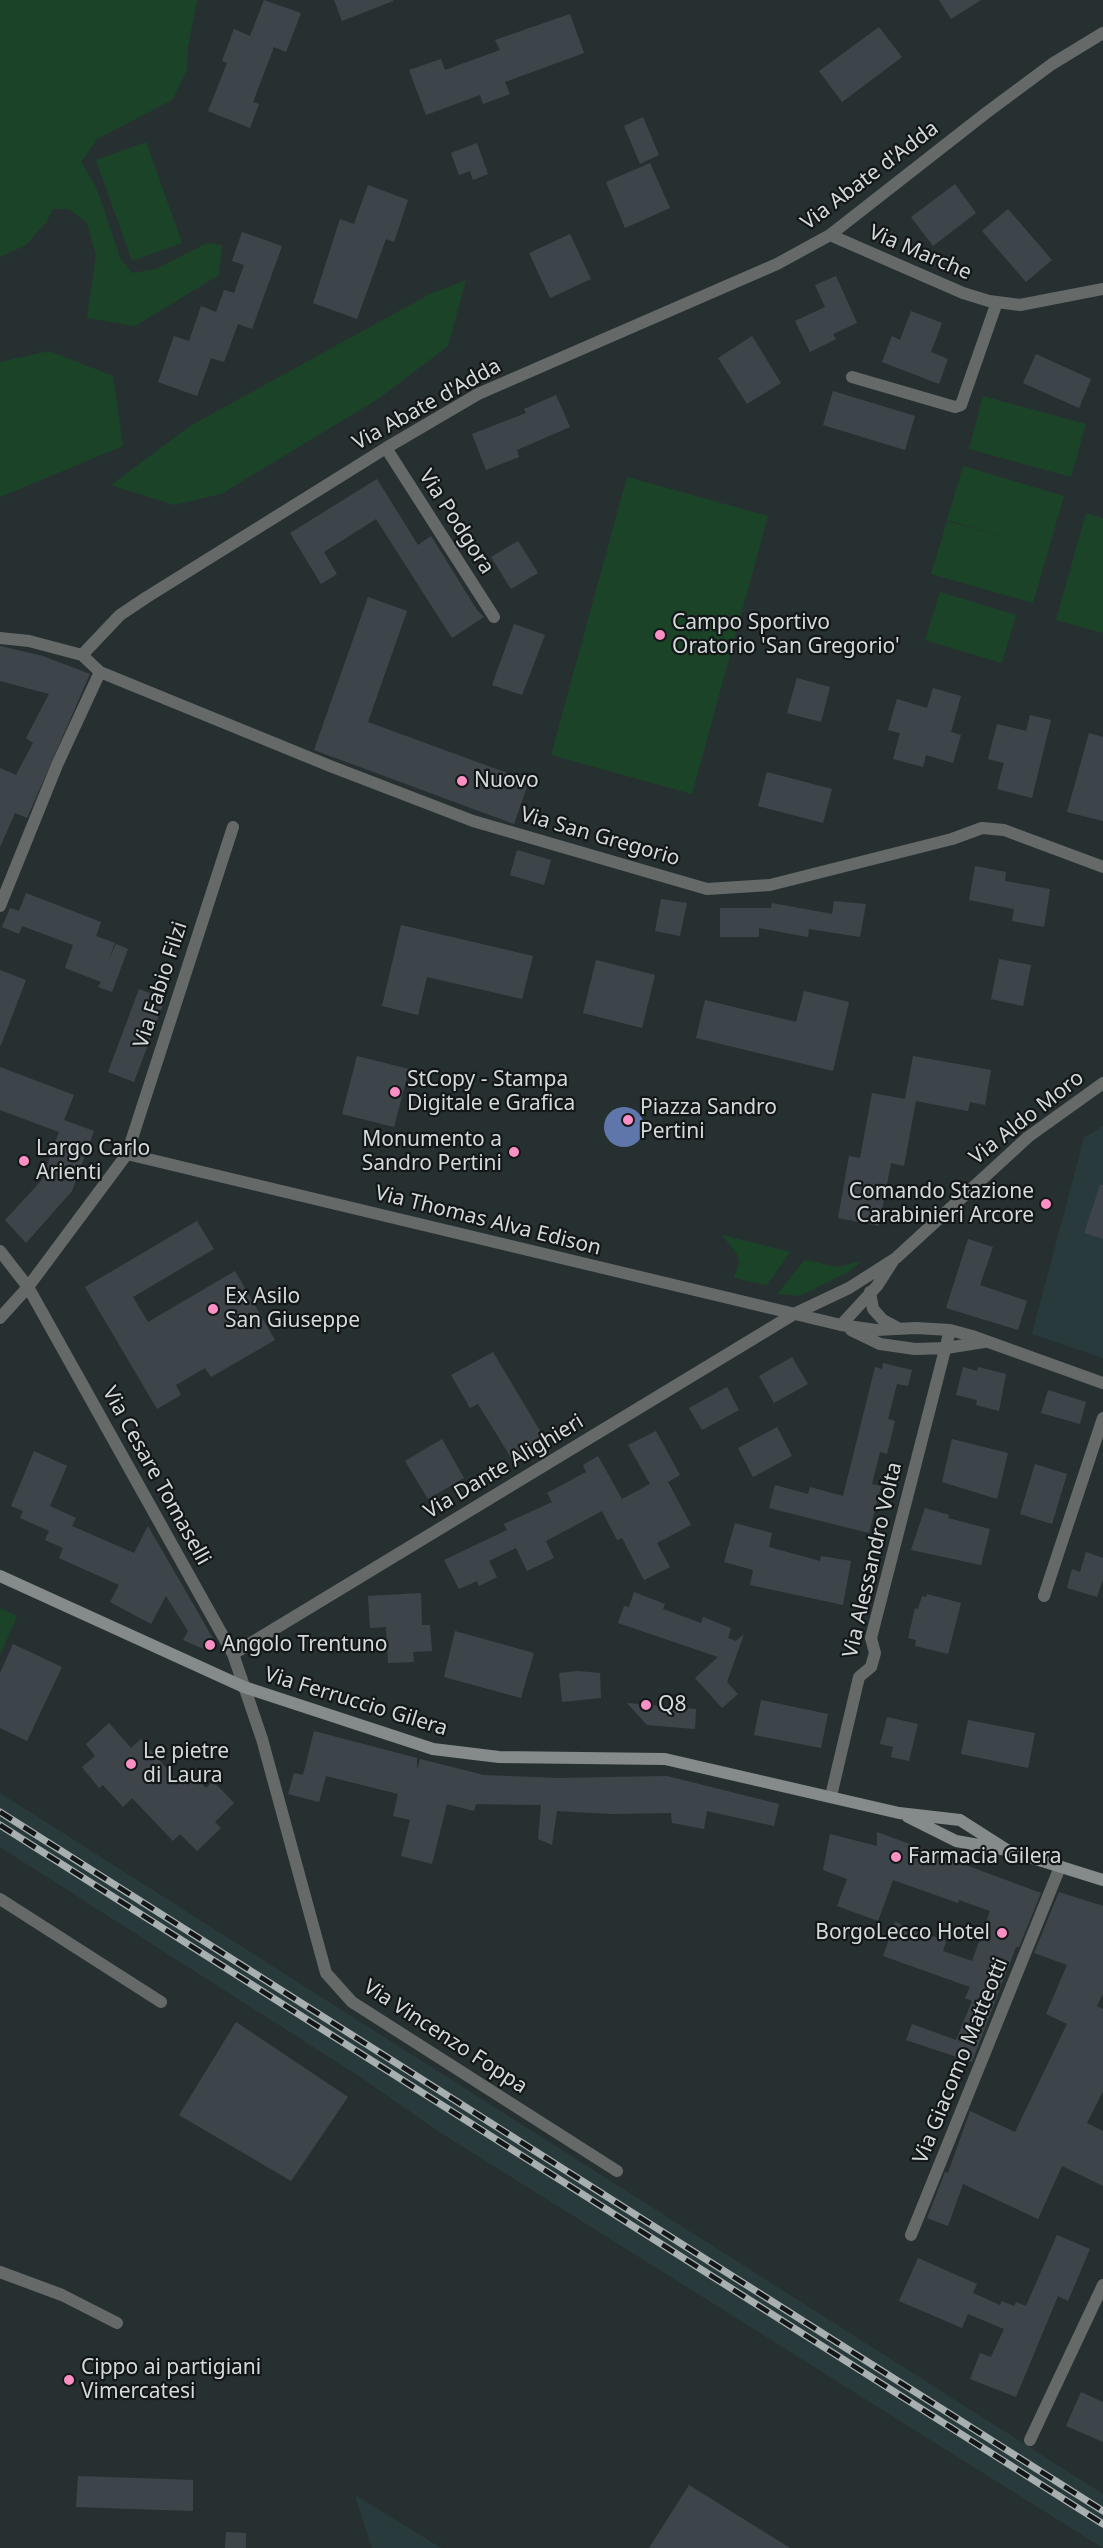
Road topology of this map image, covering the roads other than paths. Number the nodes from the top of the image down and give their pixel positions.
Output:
1 (1103, 33) edge
2 (830, 235) junction
3 (1103, 289) edge
4 (997, 302) junction
5 (852, 376) dead end
6 (386, 448) junction
7 (494, 617) dead end
8 (0, 638) edge
9 (82, 655) junction
10 (100, 672) junction
11 (233, 827) dead end
12 (1103, 867) edge
13 (0, 906) edge
14 (1103, 1083) edge
15 (127, 1154) junction
16 (0, 1251) edge
17 (896, 1258) junction
18 (28, 1287) junction
19 (870, 1292) junction
20 (794, 1314) junction
21 (0, 1318) edge
22 (841, 1325) junction
23 (899, 1329) junction
24 (950, 1330) junction
25 (984, 1342) junction
26 (946, 1348) junction
27 (1103, 1383) edge
28 (1103, 1418) edge
29 (0, 1576) edge
30 (1044, 1596) dead end
31 (233, 1654) junction
32 (244, 1687) junction
33 (831, 1796) junction
34 (899, 1813) junction
35 (1007, 1850) junction
36 (1060, 1867) junction
37 (1103, 1880) edge
38 (0, 1899) edge
39 (161, 2002) dead end
40 (617, 2171) dead end
41 (911, 2235) dead end
42 (0, 2272) edge
43 (1103, 2285) edge
44 (117, 2323) dead end
45 (1030, 2440) dead end

1 - 2 street, Via Abate d'Adda
2 - 4 street, Via Marche
2 - 6 street, Via Abate d'Adda
3 - 4 street, Via Marche
4 - 5 street
6 - 7 street, Via Podgora
6 - 9 street, Via Abate d'Adda
8 - 9 street
9 - 10 street
10 - 12 street, Via San Gregorio
10 - 13 street
11 - 15 street, Via Fabio Filzi
14 - 17 street, Via Aldo Moro
15 - 18 street, Via Fabio Filzi
15 - 20 street, Via Thomas Alva Edison
16 - 18 street, Via Cesare Tomaselli
17 - 19 street, Via Aldo Moro
17 - 20 street, Via Aldo Moro
18 - 21 street, Via Fabio Filzi
18 - 31 street, Via Cesare Tomaselli
19 - 22 street, Via Aldo Moro
19 - 23 street
20 - 22 street, Via Thomas Alva Edison
20 - 31 street, Via Dante Alighieri
22 - 23 street, Via Thomas Alva Edison
22 - 26 street, Via Thomas Alva Edison
23 - 24 street, Via Thomas Alva Edison
24 - 25 street, Via Thomas Alva Edison
24 - 26 street, Via Alessandro Volta
25 - 26 street, Via Thomas Alva Edison
25 - 27 street, Via Thomas Alva Edison
26 - 33 street, Via Alessandro Volta
28 - 30 street
29 - 32 main road, Via Ferruccio Gilera
31 - 32 street, Via Cesare Tomaselli
32 - 33 main road, Via Ferruccio Gilera
32 - 40 street, Via Vincenzo Foppa
33 - 34 main road, Via Ferruccio Gilera
34 - 35 main road, Via Ferruccio Gilera
34 - 35 main road, Via Ferruccio Gilera
35 - 36 main road, Via Ferruccio Gilera
36 - 37 main road, Via Ferruccio Gilera
36 - 41 street, Via Giacomo Matteotti
38 - 39 street
42 - 44 street
43 - 45 street

